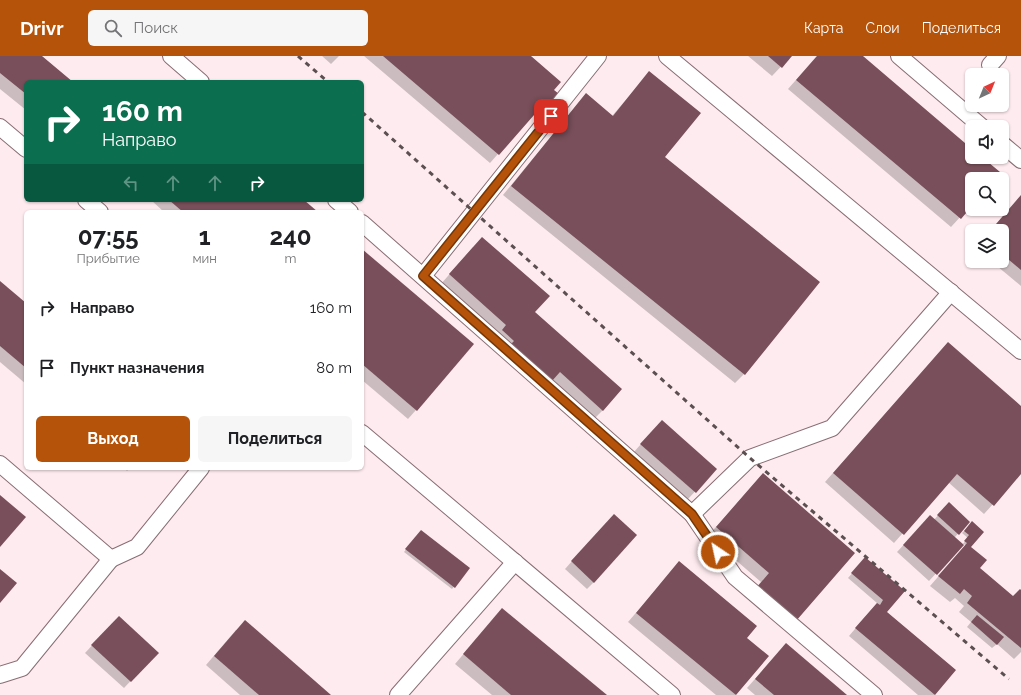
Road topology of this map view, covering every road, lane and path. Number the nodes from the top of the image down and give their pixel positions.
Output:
1 (171, 56) edge
2 (598, 56) edge
3 (667, 56) edge
4 (899, 56) edge
5 (199, 80) edge
6 (974, 120) edge
7 (0, 127) edge
8 (24, 147) edge
9 (1009, 150) edge
10 (1021, 160) edge
11 (88, 202) edge
12 (338, 202) edge
13 (98, 210) edge
14 (348, 210) edge
15 (364, 225) edge
16 (423, 276) junction
17 (951, 292) junction
18 (1021, 351) edge
19 (364, 435) edge
20 (0, 464) edge
21 (199, 470) edge
22 (692, 514) junction
23 (111, 559) junction
24 (515, 562) junction
25 (0, 675) edge
26 (398, 695) edge
27 (672, 695) edge
28 (874, 695) edge

1 - 5 lane
2 - 16 lane
3 - 17 lane
4 - 6 lane
7 - 8 lane
9 - 10 lane
11 - 13 lane
12 - 14 lane
15 - 16 lane
16 - 22 lane
17 - 18 lane
17 - 22 lane
19 - 24 lane
20 - 23 lane
21 - 23 lane
22 - 28 lane
23 - 25 lane
24 - 26 lane
24 - 27 lane

